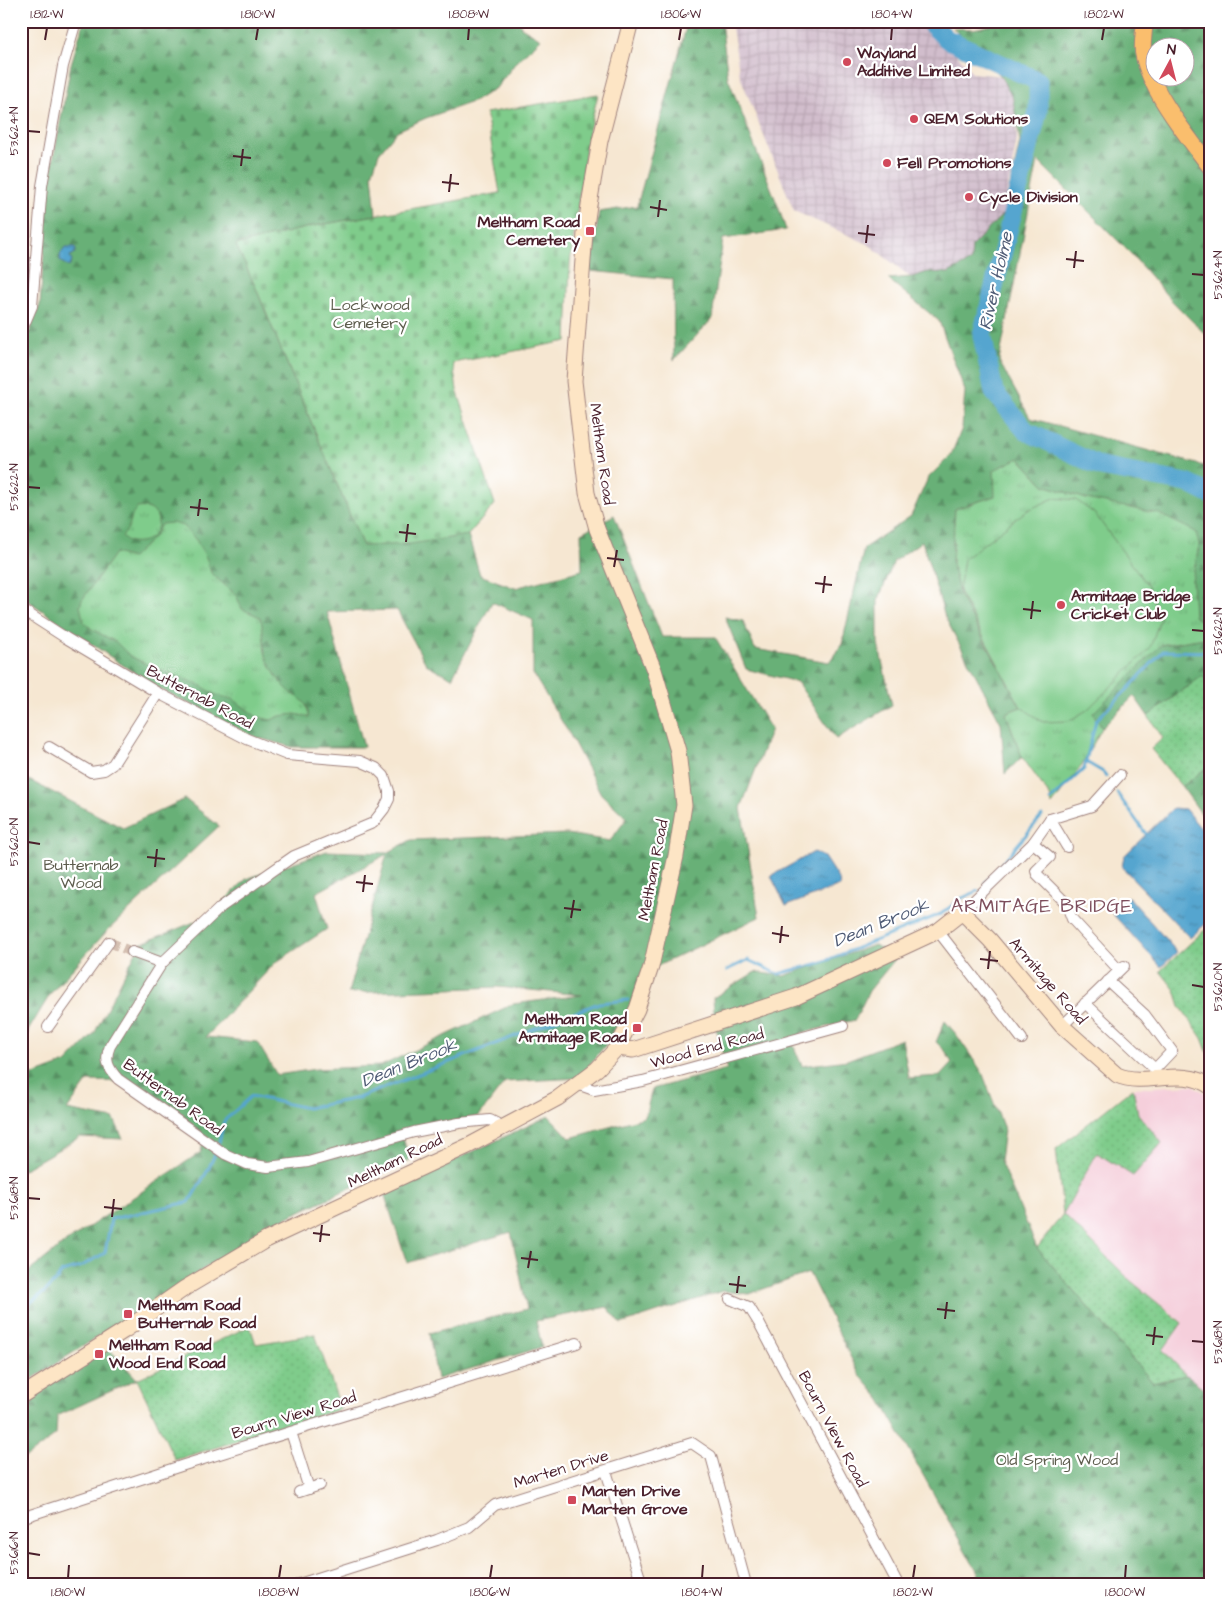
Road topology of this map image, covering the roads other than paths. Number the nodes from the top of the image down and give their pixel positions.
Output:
1 (76, 21) edge
2 (631, 21) edge
3 (1145, 21) edge
4 (1211, 168) edge
5 (21, 332) edge
6 (23, 615) edge
7 (158, 693) junction
8 (49, 747) dead end
9 (1120, 775) dead end
10 (1050, 819) junction
11 (1033, 843) junction
12 (1068, 847) dead end
13 (962, 912) junction
14 (938, 931) junction
15 (109, 942) dead end
16 (132, 952) tunnel mouth
17 (162, 963) junction
18 (1108, 982) junction
19 (1085, 1003) junction
20 (843, 1026) dead end
21 (1062, 1026) junction
22 (48, 1027) dead end
23 (1022, 1039) dead end
24 (616, 1048) junction
25 (1154, 1074) junction
26 (577, 1084) junction
27 (1211, 1087) edge
28 (504, 1127) junction
29 (730, 1299) dead end
30 (577, 1344) dead end
31 (21, 1396) edge
32 (291, 1432) junction
33 (606, 1471) junction
34 (299, 1492) dead end
35 (21, 1518) edge
36 (299, 1584) edge
37 (642, 1584) edge
38 (746, 1584) edge
39 (898, 1584) edge

1 - 5 street
2 - 24 main road, Meltham Road
3 - 4 main road
6 - 7 street, Butternab Road
7 - 8 street
7 - 17 street, Butternab Road
9 - 10 street
10 - 11 street
10 - 12 street
11 - 13 street
11 - 18 street
13 - 14 main road
13 - 21 main road, Armitage Road
14 - 23 street
14 - 24 main road
15 - 22 street
16 - 17 street
17 - 28 street, Butternab Road
18 - 19 street
18 - 25 street
19 - 21 street
19 - 25 street
20 - 26 street, Wood End Road
21 - 25 main road, Armitage Road
24 - 26 main road, Meltham Road
25 - 27 main road, Armitage Road
26 - 28 main road, Meltham Road
28 - 31 main road, Meltham Road
29 - 39 street, Bourn View Road
30 - 32 street, Bourn View Road
32 - 34 street
32 - 35 street, Bourn View Road
33 - 36 street, Marten Drive
33 - 37 street
33 - 38 street, Marten Drive

